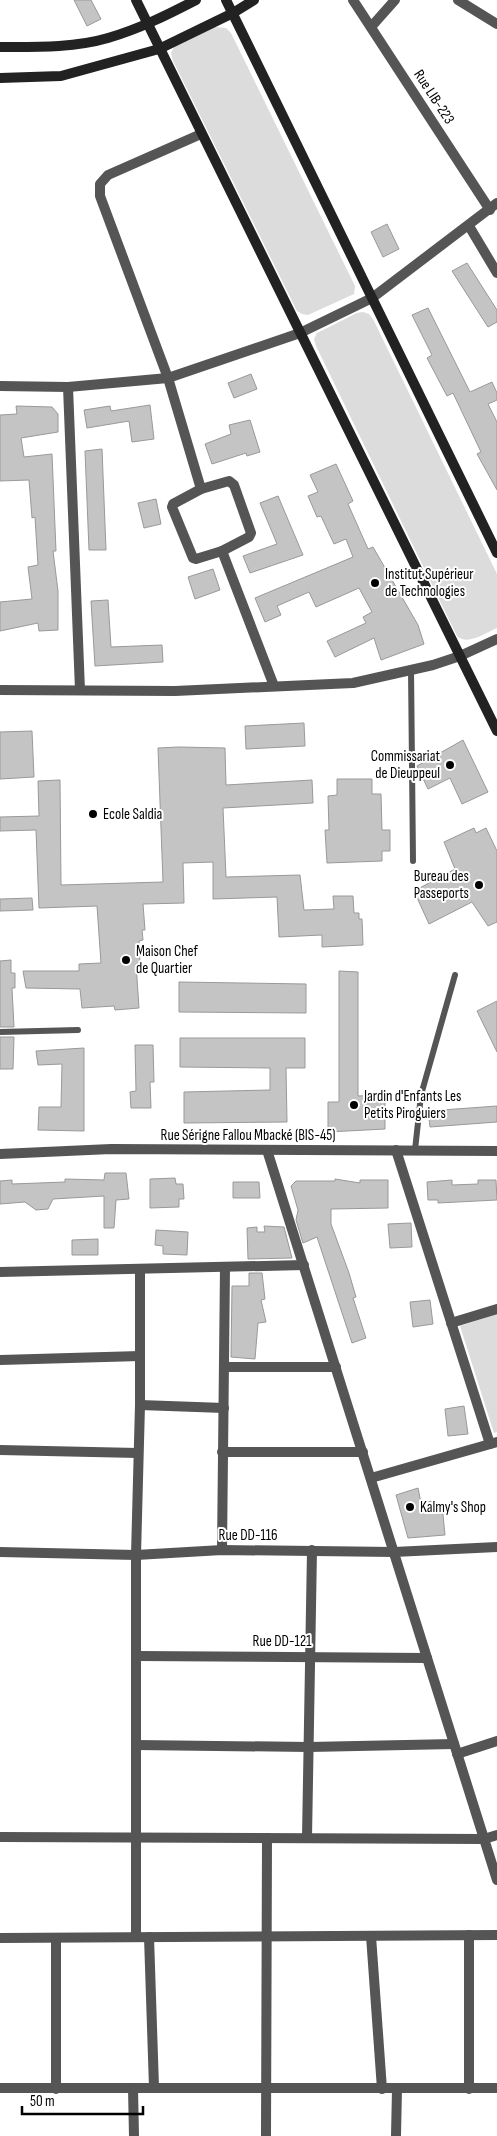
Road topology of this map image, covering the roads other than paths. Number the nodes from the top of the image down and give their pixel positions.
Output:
1 (136, 0) edge
2 (196, 0) edge
3 (226, 0) edge
4 (254, 0) edge
5 (353, 0) edge
6 (395, 0) edge
7 (458, 0) edge
8 (233, 13) junction
9 (497, 24) edge
10 (147, 25) junction
11 (371, 26) junction
12 (0, 47) edge
13 (159, 49) junction
14 (0, 78) edge
15 (201, 134) junction
16 (494, 207) edge
17 (469, 226) junction
18 (497, 273) edge
19 (372, 298) junction
20 (300, 333) junction
21 (168, 378) junction
22 (0, 386) edge
23 (68, 387) junction
24 (200, 489) junction
25 (222, 551) junction
26 (497, 553) edge
27 (497, 639) edge
28 (460, 656) junction
29 (411, 670) junction
30 (274, 686) junction
31 (0, 690) edge
32 (80, 690) junction
33 (497, 731) edge
34 (413, 861) dead end
35 (455, 975) dead end
36 (78, 1030) dead end
37 (0, 1032) edge
38 (267, 1150) junction
39 (396, 1150) junction
40 (415, 1150) junction
41 (497, 1151) edge
42 (0, 1154) edge
43 (304, 1265) junction
44 (225, 1267) junction
45 (140, 1269) junction
46 (0, 1272) edge
47 (497, 1309) edge
48 (451, 1323) junction
49 (140, 1356) junction
50 (0, 1360) edge
51 (224, 1367) junction
52 (336, 1367) junction
53 (140, 1405) junction
54 (224, 1408) junction
55 (494, 1443) edge
56 (0, 1450) edge
57 (222, 1452) junction
58 (362, 1452) junction
59 (138, 1454) junction
60 (371, 1478) junction
61 (497, 1547) edge
62 (222, 1550) junction
63 (312, 1550) junction
64 (0, 1552) edge
65 (394, 1552) junction
66 (136, 1555) junction
67 (137, 1656) junction
68 (311, 1656) junction
69 (427, 1658) junction
70 (497, 1741) edge
71 (136, 1746) junction
72 (309, 1747) junction
73 (456, 1749) junction
74 (497, 1835) edge
75 (0, 1837) edge
76 (136, 1838) junction
77 (267, 1838) junction
78 (307, 1838) junction
79 (484, 1839) junction
80 (497, 1880) edge
81 (469, 1935) junction
82 (266, 1936) junction
83 (371, 1936) junction
84 (497, 1936) edge
85 (136, 1937) junction
86 (149, 1937) junction
87 (0, 1938) edge
88 (56, 1938) junction
89 (154, 2087) junction
90 (0, 2088) edge
91 (133, 2088) junction
92 (266, 2088) junction
93 (497, 2088) edge
94 (56, 2089) junction
95 (382, 2089) junction
96 (397, 2089) junction
97 (469, 2089) junction
98 (134, 2136) edge
99 (266, 2136) edge
100 (396, 2136) edge

1 - 10 street
2 - 10 street
3 - 8 street
4 - 8 street
5 - 11 street, Rue LIB-223
6 - 11 street
7 - 9 street
8 - 13 street
8 - 19 street
10 - 12 street
10 - 13 street
11 - 16 street, Rue LIB-223
13 - 14 street
13 - 15 street
15 - 20 street
15 - 21 street
16 - 17 street
17 - 18 street
17 - 19 street
19 - 20 street
19 - 26 street
20 - 21 street
20 - 28 street
21 - 23 street
21 - 24 street
22 - 23 street
23 - 32 street
24 - 25 street
24 - 25 street
25 - 30 street
27 - 28 street
28 - 29 street
28 - 33 street
29 - 30 street
29 - 34 lane
30 - 32 street
31 - 32 street
35 - 40 lane
36 - 37 lane
38 - 39 street, Rue Sérigne Fallou Mbacké (BIS-45)
38 - 42 street, Rue Sérigne Fallou Mbacké (BIS-45)
38 - 43 street
39 - 40 street, Rue Sérigne Fallou Mbacké (BIS-45)
39 - 48 street
40 - 41 street, Rue Sérigne Fallou Mbacké (BIS-45)
43 - 44 street
43 - 52 street
44 - 45 street
44 - 51 street
45 - 46 street
45 - 49 street
47 - 48 street
48 - 55 street
49 - 50 street
49 - 53 street
51 - 52 street
51 - 54 street
52 - 58 street
53 - 54 street
53 - 59 street
54 - 57 street
55 - 60 street
56 - 59 street
57 - 58 street
57 - 62 street
58 - 60 street
59 - 66 street
60 - 65 street
61 - 65 street, Rue DD-116
62 - 63 street, Rue DD-116
62 - 66 street, Rue DD-116
63 - 65 street, Rue DD-116
63 - 68 street
64 - 66 street, Rue DD-116
65 - 69 street
66 - 67 street
67 - 68 street, Rue DD-121
67 - 71 street
68 - 69 street, Rue DD-121
68 - 72 street
69 - 73 street
70 - 73 street
71 - 72 street
71 - 76 street
72 - 73 street
72 - 78 street
73 - 79 street
74 - 79 street
75 - 76 street
76 - 77 street
76 - 85 street
77 - 78 street
77 - 82 street
78 - 79 street
79 - 80 street
81 - 83 street
81 - 84 street
81 - 97 street
82 - 83 street
82 - 86 street
82 - 92 street
83 - 95 street
85 - 86 street
85 - 88 street
86 - 89 street
87 - 88 street
88 - 94 street
89 - 91 street
89 - 92 street
90 - 94 street
91 - 94 street
91 - 98 street
92 - 95 street
92 - 99 street
93 - 97 street
95 - 96 street
96 - 97 street
96 - 100 street

